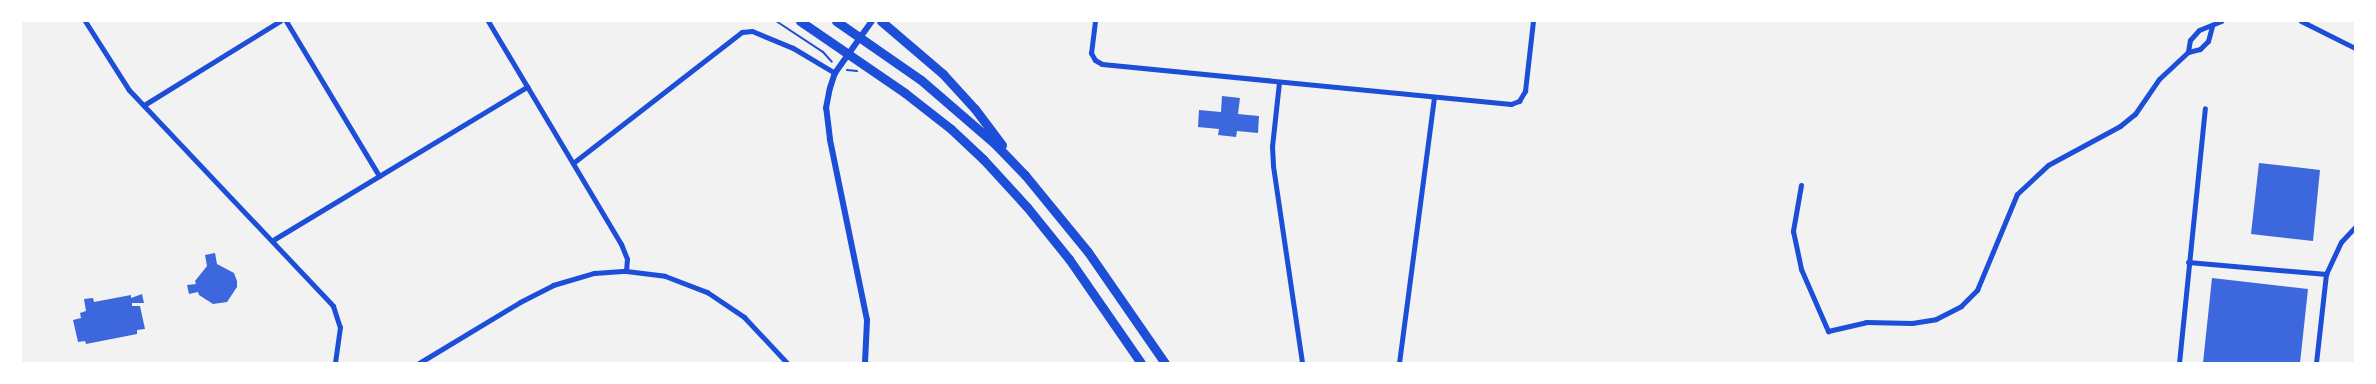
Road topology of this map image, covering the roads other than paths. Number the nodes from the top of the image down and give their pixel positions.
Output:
1 (84, 21) edge
2 (280, 21) edge
3 (286, 21) edge
4 (488, 21) edge
5 (800, 21) edge
6 (836, 21) edge
7 (872, 21) edge
8 (881, 21) edge
9 (1095, 21) edge
10 (1533, 21) edge
11 (2221, 21) edge
12 (2301, 21) edge
13 (2212, 26) junction
14 (861, 38) junction
15 (2355, 48) edge
16 (2188, 52) junction
17 (849, 53) junction
18 (835, 73) junction
19 (1279, 82) junction
20 (527, 87) junction
21 (1434, 97) junction
22 (144, 105) junction
23 (2205, 108) dead end
24 (573, 162) junction
25 (1025, 175) junction
26 (379, 176) junction
27 (1801, 185) dead end
28 (2355, 227) edge
29 (273, 240) junction
30 (2188, 262) junction
31 (626, 271) junction
32 (2326, 274) junction
33 (335, 363) edge
34 (419, 363) edge
35 (787, 363) edge
36 (865, 363) edge
37 (1140, 363) edge
38 (1165, 363) edge
39 (1302, 363) edge
40 (1399, 363) edge
41 (2178, 363) edge
42 (2316, 363) edge

1 - 22 street
2 - 22 street
3 - 26 street
4 - 20 street
5 - 17 highway
6 - 14 highway
7 - 14 street
8 - 25 highway
9 - 19 street
10 - 21 street
11 - 13 street
12 - 15 street
13 - 16 street
13 - 16 street
14 - 17 street
14 - 25 highway
16 - 27 street
17 - 18 street
17 - 37 highway
18 - 24 street
18 - 36 street
19 - 21 street
19 - 39 street
20 - 24 street
20 - 26 street
21 - 40 street
22 - 29 street
23 - 30 street
24 - 31 street
25 - 38 highway
26 - 29 street
28 - 32 street
29 - 33 street
30 - 32 street
30 - 41 street
31 - 34 street
31 - 35 street
32 - 42 street

